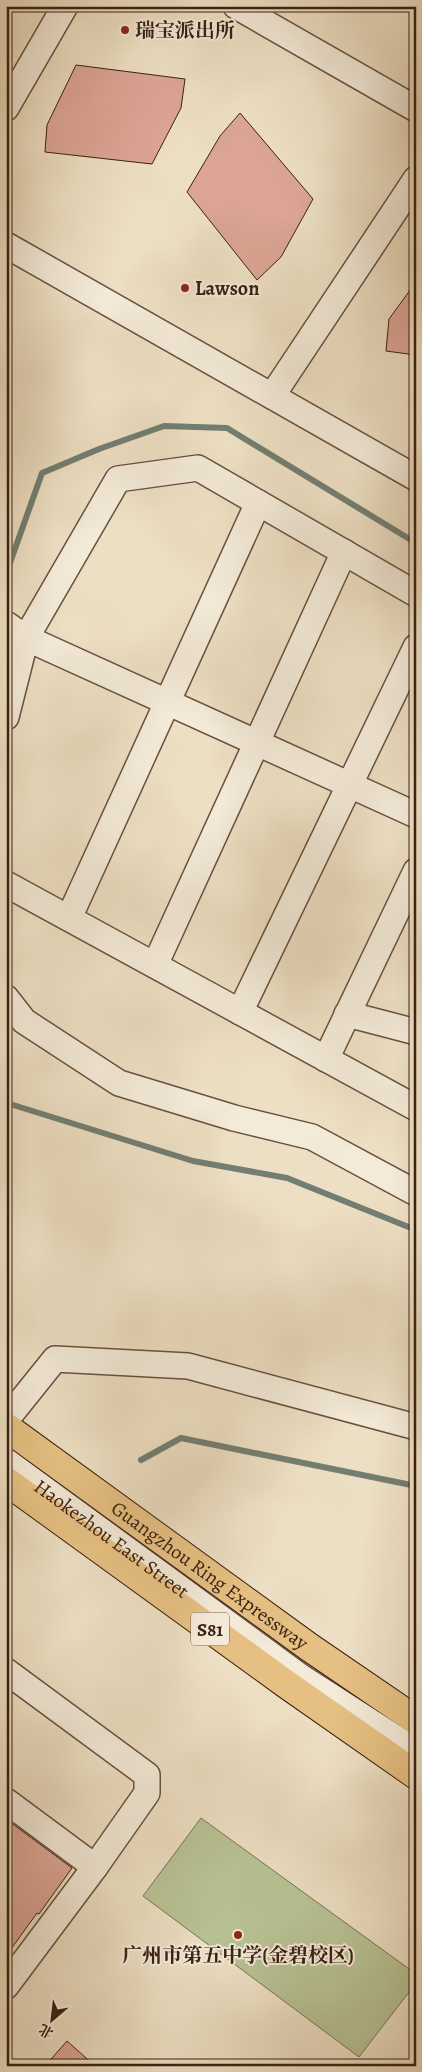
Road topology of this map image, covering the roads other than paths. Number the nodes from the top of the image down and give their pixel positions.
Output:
1 (65, 6) edge
2 (236, 6) edge
3 (6, 108) edge
4 (416, 108) edge
5 (416, 179) edge
6 (6, 245) edge
7 (272, 396) junction
8 (416, 478) edge
9 (258, 503) junction
10 (344, 552) junction
11 (416, 594) edge
12 (17, 632) edge
13 (416, 647) edge
14 (167, 703) junction
15 (6, 717) edge
16 (257, 743) junction
17 (349, 785) junction
18 (416, 816) edge
19 (416, 871) edge
20 (6, 884) edge
21 (69, 918) junction
22 (155, 965) junction
23 (6, 998) edge
24 (240, 1012) junction
25 (347, 1014) junction
26 (416, 1032) edge
27 (326, 1059) junction
28 (416, 1108) edge
29 (416, 1193) edge
30 (6, 1420) edge
31 (6, 1427) edge
32 (416, 1427) edge
33 (6, 1461) edge
34 (6, 1481) edge
35 (6, 1671) edge
36 (416, 1720) edge
37 (413, 1747) edge
38 (416, 1775) edge
39 (6, 1801) edge
40 (95, 1867) junction
41 (6, 1986) edge

1 - 3 street
2 - 4 street
5 - 7 street
6 - 7 street
7 - 8 street
9 - 10 street
9 - 12 street
9 - 14 street
10 - 11 street
10 - 16 street
12 - 14 street
12 - 15 street
13 - 17 street
14 - 16 street
14 - 21 street
16 - 17 street
16 - 22 street
17 - 18 street
17 - 24 street
19 - 25 street
20 - 21 street
21 - 22 street
22 - 24 street
23 - 29 street
24 - 27 street
25 - 26 street
25 - 27 street
27 - 28 street
30 - 32 street
31 - 36 highway, Guangzhou Ring Expressway / S81
33 - 37 street, Haokezhou East Street
34 - 38 highway, S81
35 - 40 street
39 - 40 street
40 - 41 street

